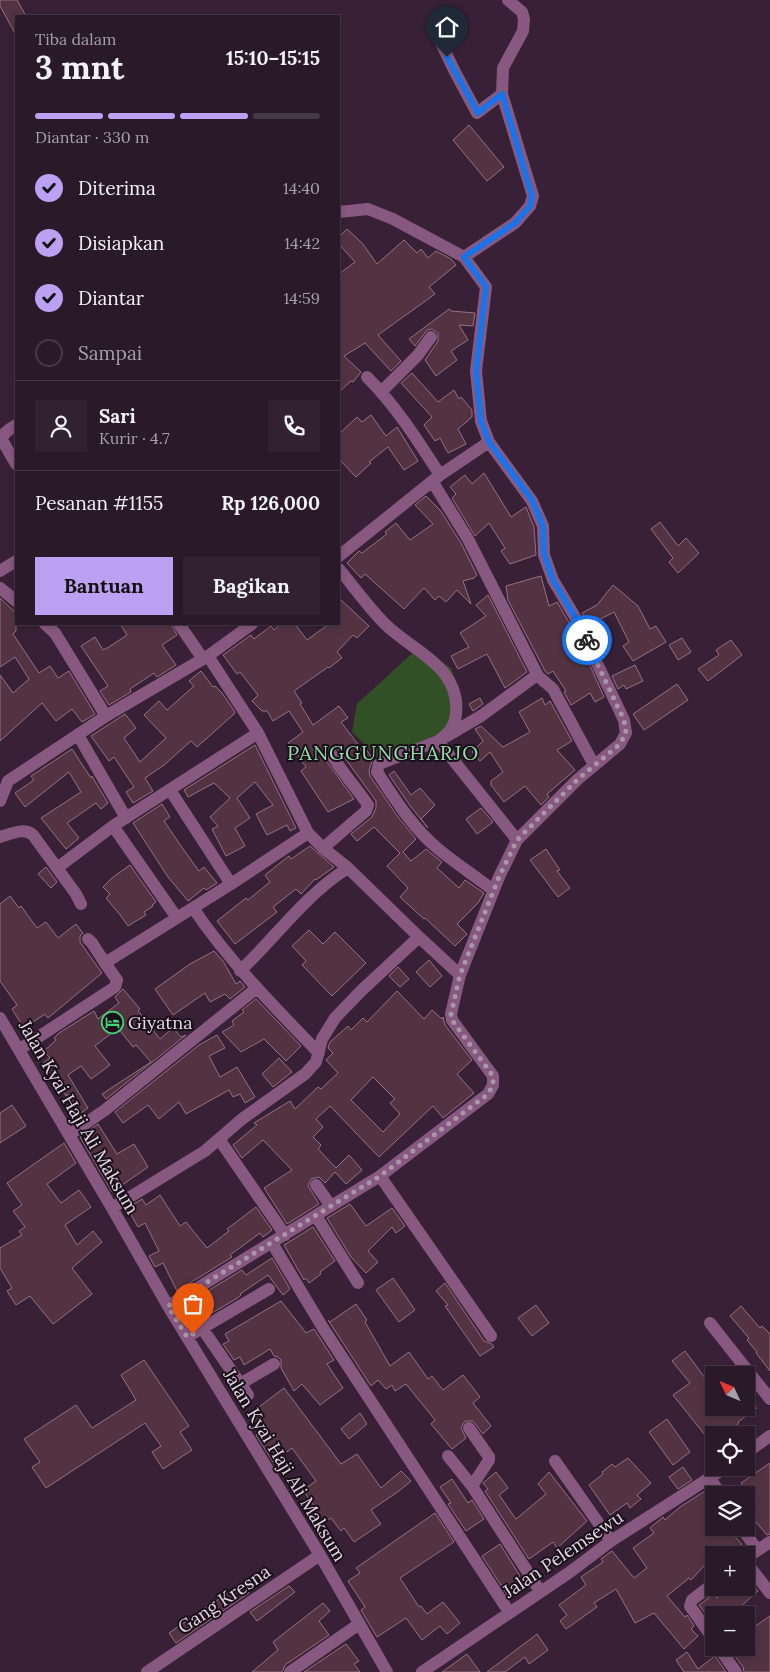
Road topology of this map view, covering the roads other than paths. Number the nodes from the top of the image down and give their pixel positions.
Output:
1 (508, 0) edge
2 (440, 41) dead end
3 (502, 94) junction
4 (340, 212) edge
5 (464, 257) junction
6 (431, 337) dead end
7 (368, 377) dead end
8 (382, 391) junction
9 (15, 426) edge
10 (489, 442) junction
11 (15, 462) edge
12 (436, 478) junction
13 (340, 555) edge
14 (15, 563) edge
15 (340, 570) edge
16 (0, 571) edge
17 (0, 588) edge
18 (15, 599) edge
19 (46, 625) edge
20 (180, 625) edge
21 (251, 625) edge
22 (206, 657) junction
23 (537, 674) junction
24 (106, 716) junction
25 (258, 732) junction
26 (78, 735) junction
27 (442, 738) junction
28 (332, 755) dead end
29 (594, 765) junction
30 (170, 790) junction
31 (0, 801) edge
32 (126, 818) junction
33 (113, 826) junction
34 (308, 833) junction
35 (0, 837) edge
36 (517, 840) junction
37 (323, 848) junction
38 (57, 868) junction
39 (348, 868) junction
40 (231, 884) junction
41 (494, 890) junction
42 (81, 904) dead end
43 (192, 908) junction
44 (177, 918) junction
45 (419, 937) junction
46 (88, 939) dead end
47 (105, 963) junction
48 (240, 971) junction
49 (460, 975) junction
50 (257, 988) junction
51 (0, 1018) edge
52 (20, 1049) junction
53 (319, 1053) junction
54 (69, 1134) junction
55 (219, 1138) junction
56 (380, 1176) junction
57 (316, 1185) dead end
58 (331, 1206) junction
59 (112, 1208) junction
60 (316, 1216) junction
61 (285, 1235) junction
62 (272, 1243) junction
63 (358, 1283) dead end
64 (269, 1289) dead end
65 (168, 1306) junction
66 (710, 1323) dead end
67 (202, 1328) junction
68 (491, 1336) dead end
69 (187, 1337) junction
70 (274, 1364) dead end
71 (770, 1399) edge
72 (469, 1428) dead end
73 (770, 1436) edge
74 (755, 1447) edge
75 (448, 1456) dead end
76 (554, 1461) dead end
77 (713, 1476) edge
78 (710, 1478) junction
79 (472, 1486) junction
80 (715, 1486) edge
81 (747, 1536) edge
82 (611, 1541) junction
83 (770, 1542) edge
84 (757, 1550) joint
85 (320, 1555) junction
86 (755, 1574) edge
87 (705, 1590) edge
88 (540, 1591) junction
89 (770, 1594) edge
90 (510, 1612) junction
91 (359, 1624) junction
92 (705, 1627) edge
93 (725, 1656) edge
94 (147, 1672) edge
95 (290, 1672) edge
96 (387, 1672) edge
97 (422, 1672) edge
98 (736, 1672) edge

1 - 3 street
2 - 3 street
3 - 5 street
4 - 5 street
5 - 10 street
6 - 8 street
7 - 8 street
8 - 12 street
9 - 11 street
10 - 12 street
10 - 29 street
12 - 13 street
12 - 23 street
14 - 16 street
15 - 27 street
17 - 18 street
19 - 24 street
20 - 22 street
21 - 22 street
22 - 24 street
22 - 25 street
23 - 27 street
23 - 29 street
24 - 26 street
25 - 30 street
25 - 34 street
26 - 31 street
26 - 32 street
27 - 36 street
27 - 41 street
28 - 37 street
29 - 36 street
30 - 32 street
30 - 40 street
32 - 33 street
33 - 38 street
33 - 44 street
34 - 37 street
34 - 40 street
35 - 38 street
36 - 41 street
37 - 39 street
38 - 42 street
39 - 45 street
39 - 48 street
40 - 43 street
41 - 49 street
43 - 44 street
43 - 48 street
44 - 47 street
45 - 49 street
45 - 53 street
46 - 47 street
47 - 52 street
48 - 50 street
49 - 56 street
50 - 53 street
50 - 54 street
51 - 52 street, Jalan Kyai Haji Ali Maksum
52 - 54 street, Jalan Kyai Haji Ali Maksum
53 - 55 street
54 - 59 street, Jalan Kyai Haji Ali Maksum
55 - 59 street
55 - 61 street
56 - 58 street
56 - 68 street
57 - 58 street
58 - 60 street
59 - 65 street, Jalan Kyai Haji Ali Maksum
60 - 61 street
60 - 63 street
61 - 62 street
62 - 65 street
62 - 90 street
64 - 67 street
65 - 69 street, Jalan Kyai Haji Ali Maksum
66 - 71 street
67 - 69 street
67 - 70 street
69 - 85 street, Jalan Kyai Haji Ali Maksum
72 - 79 street
73 - 74 street
75 - 79 street
76 - 82 street
77 - 78 street, Jalan Pelemsewu
78 - 80 street
78 - 82 street, Jalan Pelemsewu
79 - 88 street
81 - 84 street
82 - 88 street, Jalan Pelemsewu
83 - 84 street
85 - 91 street, Jalan Kyai Haji Ali Maksum
85 - 94 street, Gang Kresna
86 - 89 street
87 - 92 street
88 - 90 street, Jalan Pelemsewu
90 - 97 street, Jalan Pelemsewu
91 - 95 street
91 - 96 street, Jalan Kyai Haji Ali Maksum
93 - 98 street

